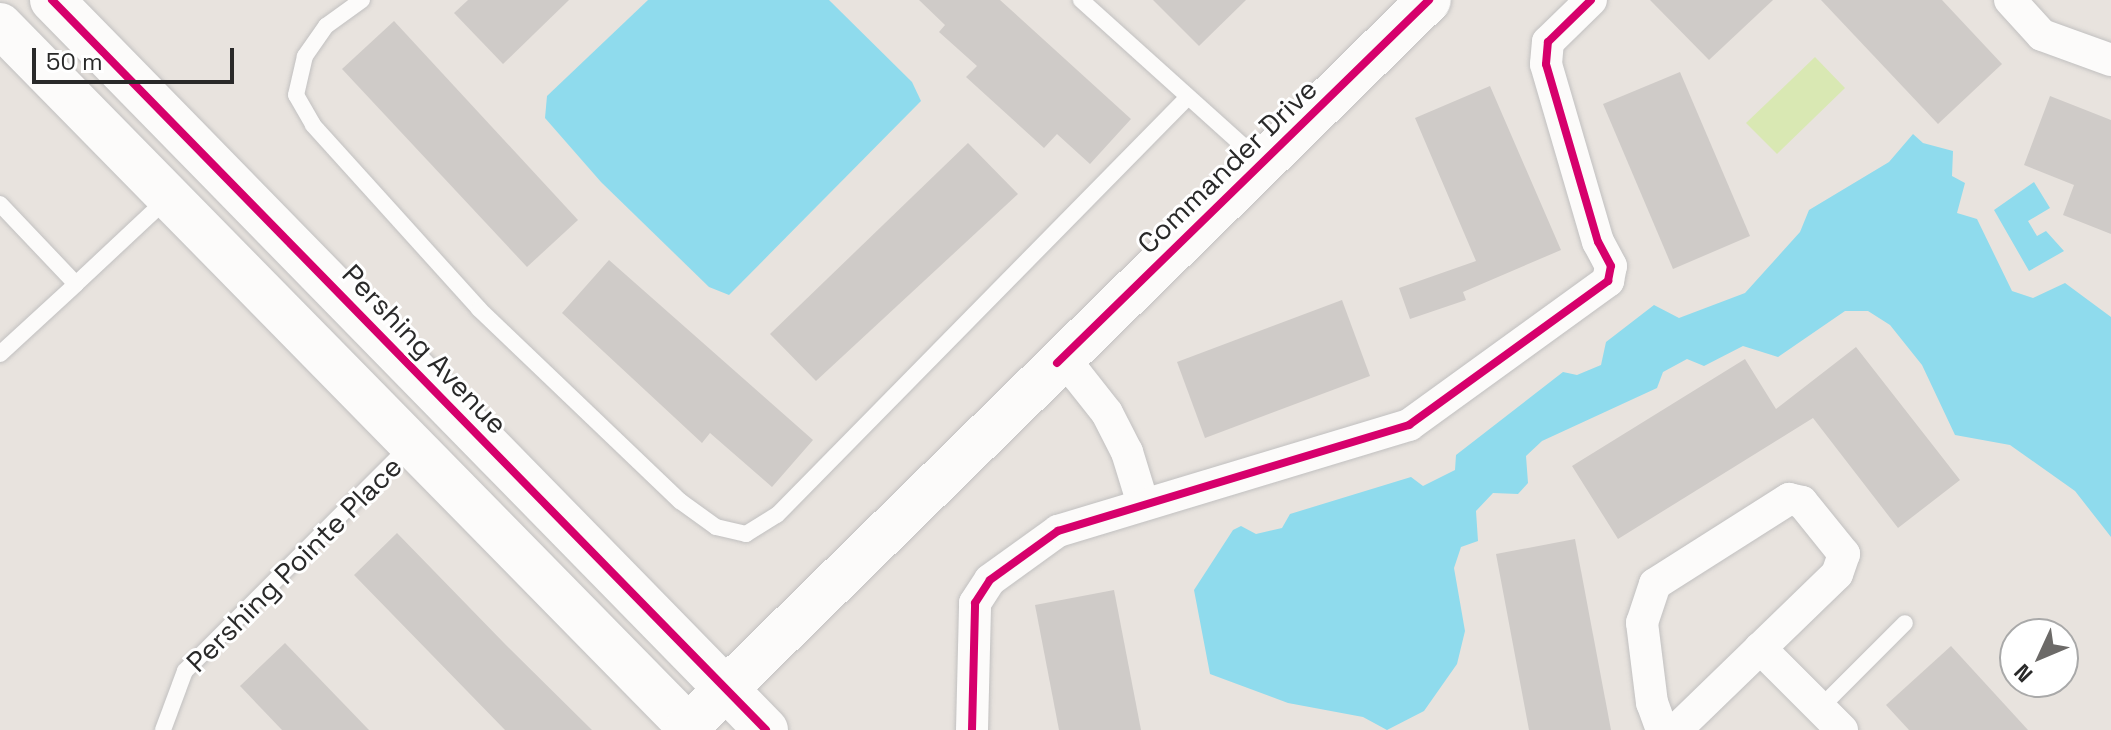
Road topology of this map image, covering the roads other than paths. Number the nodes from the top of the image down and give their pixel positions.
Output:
1 (52, 0) edge
2 (362, 0) edge
3 (1081, 0) edge
4 (1429, 0) edge
5 (1591, 0) edge
6 (2010, 0) edge
7 (0, 25) edge
8 (2111, 60) edge
9 (1188, 97) junction
10 (1262, 163) junction
11 (169, 197) junction
12 (0, 204) edge
13 (76, 284) junction
14 (0, 354) edge
15 (1057, 363) junction
16 (411, 444) junction
17 (1143, 504) junction
18 (1905, 623) dead end
19 (1760, 648) junction
20 (726, 688) junction
21 (1831, 719) edge
22 (690, 728) edge
23 (163, 730) edge
24 (766, 730) edge
25 (972, 730) edge
26 (1662, 730) edge
27 (1676, 730) edge

1 - 20 street, Pershing Avenue
2 - 9 lane
3 - 9 lane
4 - 10 street, Commander Drive
5 - 17 street
6 - 8 street
7 - 11 street
9 - 10 lane
10 - 15 street, Commander Drive
11 - 13 lane
11 - 16 street
12 - 13 lane
13 - 14 lane
15 - 17 street
15 - 20 street, Commander Drive
16 - 22 street
16 - 23 lane, Pershing Pointe Place
17 - 25 street
18 - 21 lane
19 - 21 street
19 - 26 street
19 - 27 street
20 - 22 street, Commander Drive
20 - 24 street, Pershing Avenue

